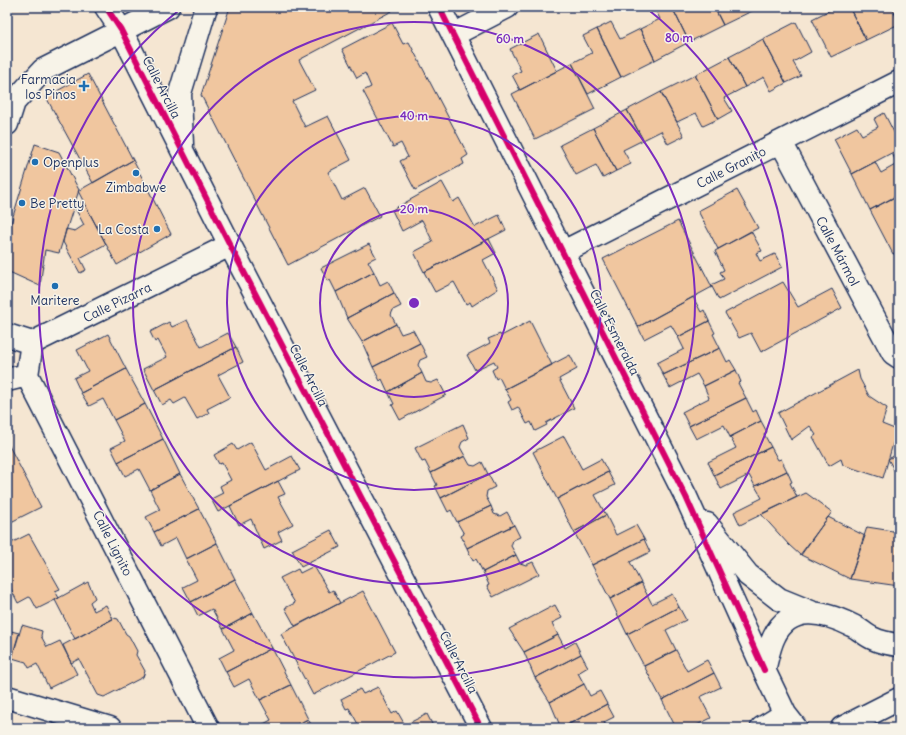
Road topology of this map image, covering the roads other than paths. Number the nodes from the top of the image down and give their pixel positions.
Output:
1 (106, 7) edge
2 (113, 7) edge
3 (168, 7) edge
4 (206, 7) edge
5 (439, 7) edge
6 (507, 7) edge
7 (121, 30) junction
8 (453, 34) junction
9 (899, 82) edge
10 (7, 124) edge
11 (781, 142) junction
12 (183, 152) junction
13 (230, 245) junction
14 (562, 252) junction
15 (7, 335) edge
16 (32, 344) junction
17 (899, 357) edge
18 (17, 378) edge
19 (686, 497) junction
20 (811, 612) junction
21 (899, 645) edge
22 (764, 670) junction
23 (7, 697) edge
24 (899, 699) edge
25 (790, 721) edge
26 (110, 728) edge
27 (208, 728) edge
28 (481, 728) edge
29 (762, 728) edge
30 (842, 728) edge

1 - 7 street, Calle Arcilla
2 - 7 street, Calle Arcilla
3 - 7 street
4 - 12 street, Calle Arcilla
5 - 8 street, Calle Esmeralda
6 - 8 street
7 - 10 street
7 - 12 street, Calle Arcilla
8 - 14 street, Calle Esmeralda
9 - 11 street, Calle Granito
11 - 14 street, Calle Granito
11 - 17 street, Calle Mármol
12 - 13 street, Calle Arcilla
13 - 16 street, Calle Pizarra
13 - 28 street, Calle Arcilla
14 - 19 street, Calle Esmeralda
15 - 16 street
16 - 18 street
18 - 27 street, Calle Lignito
19 - 20 street, Calle Esmeralda
19 - 22 street, Calle Esmeralda
20 - 21 street, Calle Esmeralda
20 - 22 street
22 - 25 street, Calle Esmeralda
23 - 26 street
24 - 30 street
25 - 29 street

